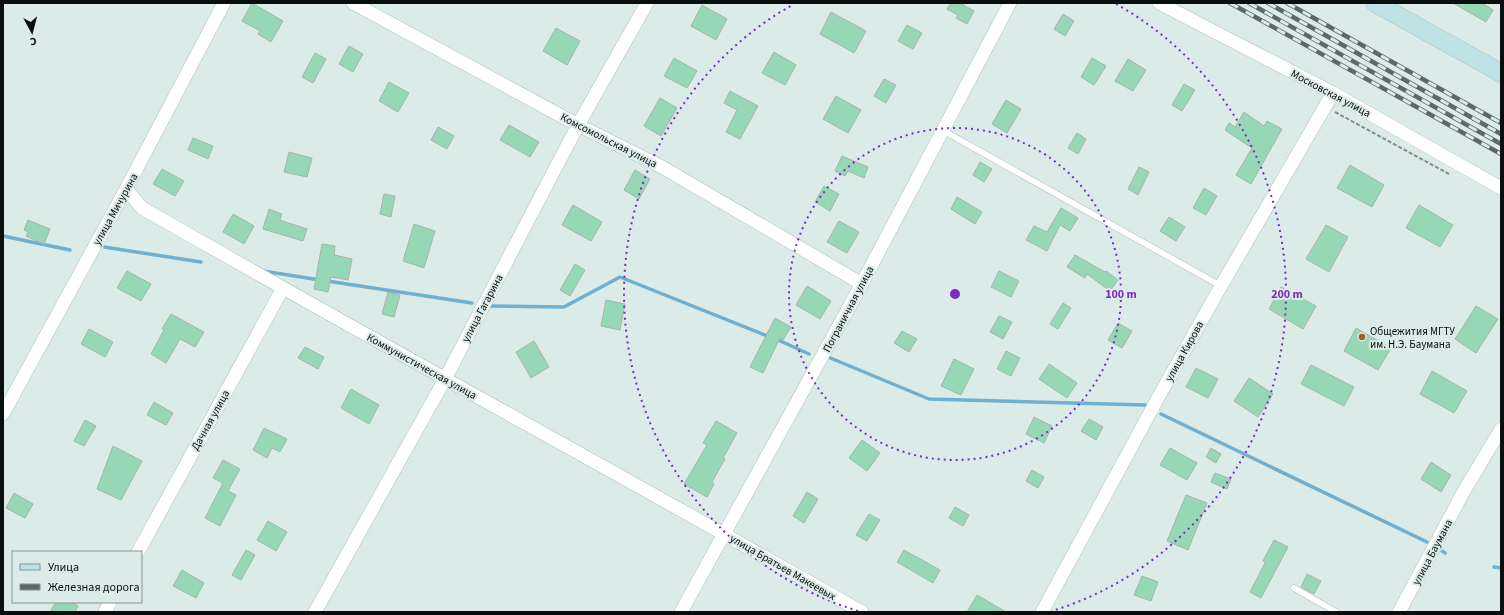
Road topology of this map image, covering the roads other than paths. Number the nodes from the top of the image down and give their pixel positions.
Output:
1 (224, 3) edge
2 (353, 3) edge
3 (647, 3) edge
4 (1010, 3) edge
5 (1159, 3) edge
6 (1375, 3) edge
7 (1501, 73) edge
8 (1333, 93) junction
9 (578, 125) junction
10 (942, 130) junction
11 (1501, 188) edge
12 (126, 189) junction
13 (862, 284) junction
14 (1221, 286) junction
15 (283, 288) junction
16 (445, 379) junction
17 (3, 414) edge
18 (1501, 429) edge
19 (725, 534) junction
20 (139, 551) edge
21 (1294, 588) dead end
22 (110, 603) edge
23 (105, 612) edge
24 (315, 612) edge
25 (681, 612) edge
26 (862, 612) edge
27 (1042, 612) edge
28 (1336, 612) edge
29 (1400, 612) edge

1 - 12 street, улица Мичурина
2 - 9 street, Комсомольская улица
3 - 9 street, улица Гагарина
4 - 10 street, Пограничная улица
5 - 8 street, Московская улица
6 - 7 main road
8 - 11 street, Московская улица
8 - 14 street, улица Кирова
9 - 13 street, Комсомольская улица
9 - 16 street, улица Гагарина
10 - 13 street, Пограничная улица
10 - 14 lane
12 - 15 street, Коммунистическая улица
12 - 17 street, улица Мичурина
13 - 19 street, Пограничная улица
14 - 27 street, улица Кирова
15 - 16 street, Коммунистическая улица
15 - 20 street, Дачная улица
16 - 19 street, Коммунистическая улица
16 - 24 street, улица Гагарина
18 - 29 street, улица Баумана
19 - 25 street, Пограничная улица
19 - 26 street, улица Братьев Макеевых
21 - 28 lane
22 - 23 street

